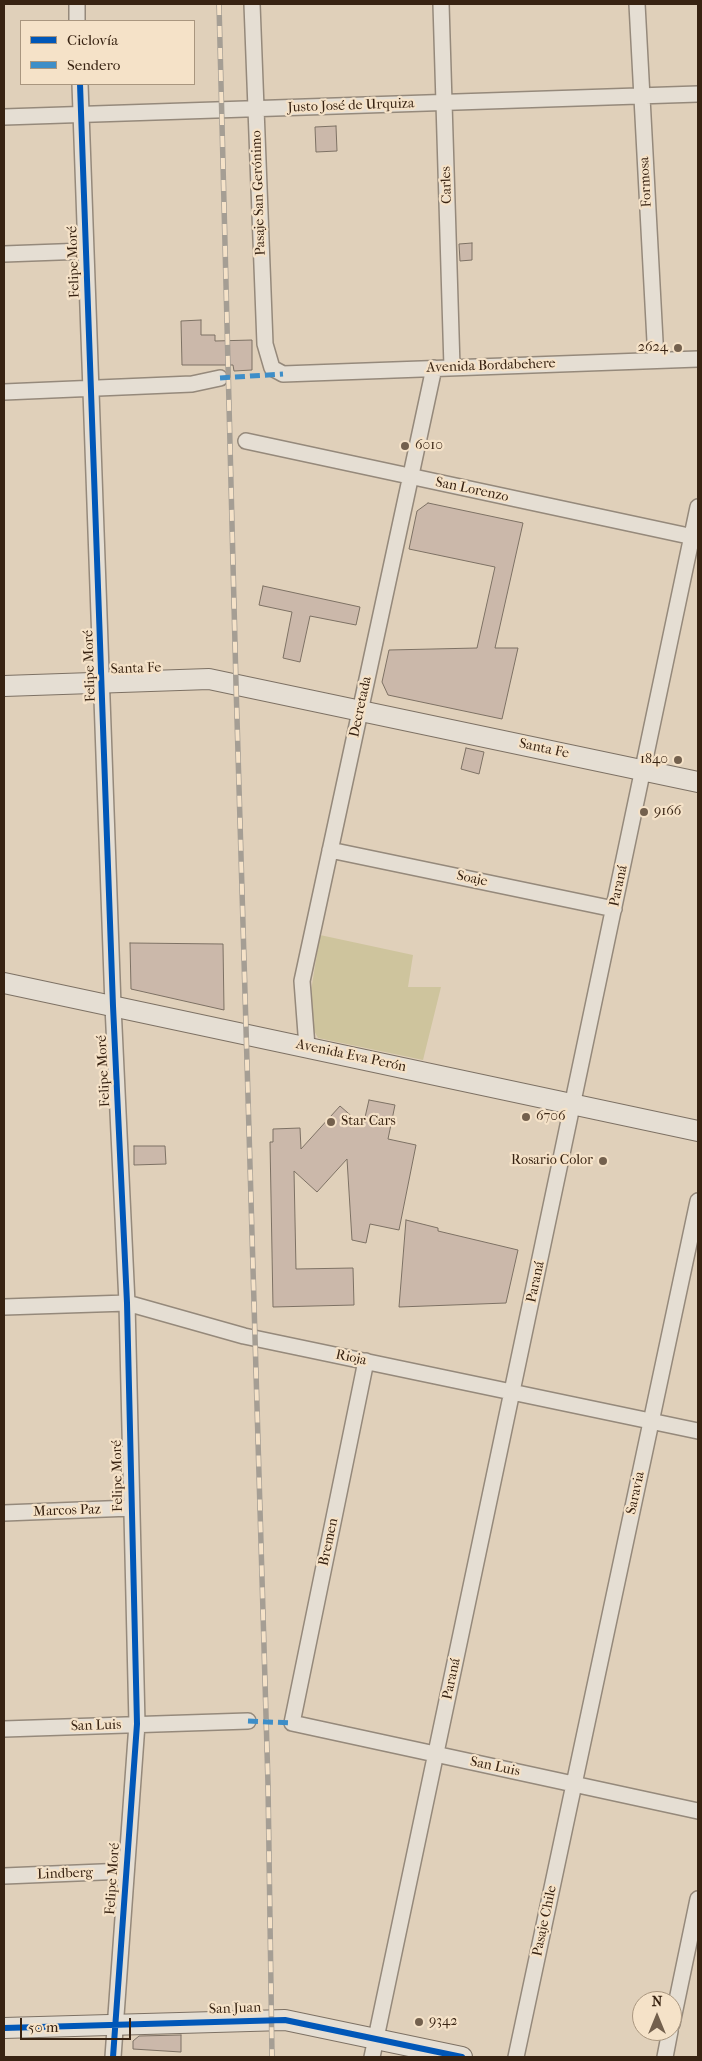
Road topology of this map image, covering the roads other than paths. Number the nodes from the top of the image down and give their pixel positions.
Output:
1 (76, 4) edge
2 (252, 4) edge
3 (441, 4) edge
4 (637, 4) edge
5 (77, 20) edge
6 (80, 85) edge
7 (698, 94) edge
8 (642, 96) junction
9 (444, 103) junction
10 (256, 109) junction
11 (81, 115) junction
12 (4, 117) edge
13 (86, 251) junction
14 (4, 254) edge
15 (698, 359) edge
16 (656, 360) junction
17 (452, 367) junction
18 (434, 368) junction
19 (283, 374) joint
20 (220, 378) dead end
21 (92, 388) junction
22 (4, 392) edge
23 (246, 441) dead end
24 (411, 477) junction
25 (698, 507) edge
26 (695, 537) edge
27 (103, 683) junction
28 (4, 686) edge
29 (360, 710) junction
30 (643, 770) junction
31 (698, 782) edge
32 (330, 850) junction
33 (614, 909) junction
34 (4, 983) edge
35 (113, 1006) junction
36 (307, 1047) junction
37 (573, 1104) junction
38 (698, 1131) edge
39 (698, 1201) edge
40 (127, 1303) junction
41 (4, 1307) edge
42 (366, 1361) junction
43 (513, 1391) junction
44 (652, 1420) junction
45 (698, 1431) edge
46 (130, 1508) junction
47 (4, 1513) edge
48 (248, 1721) dead end
49 (137, 1724) junction
50 (292, 1724) joint
51 (4, 1729) edge
52 (436, 1755) junction
53 (574, 1784) junction
54 (698, 1811) edge
55 (126, 1871) junction
56 (4, 1876) edge
57 (698, 1899) edge
58 (679, 1991) edge
59 (116, 2024) junction
60 (4, 2028) edge
61 (668, 2041) edge
62 (374, 2048) edge
63 (113, 2057) edge
64 (462, 2057) edge
65 (516, 2057) edge
66 (665, 2057) edge

1 - 5 street
2 - 10 street, Pasaje San Gerónimo
3 - 9 street, Carles
4 - 8 street, Formosa
6 - 11 street, Felipe Moré
7 - 8 street, Justo José de Urquiza
8 - 9 street, Justo José de Urquiza
8 - 16 street, Formosa
9 - 10 street, Justo José de Urquiza
9 - 17 street, Carles
10 - 11 street, Justo José de Urquiza
10 - 19 street, Pasaje San Gerónimo
11 - 12 street, Justo José de Urquiza
11 - 13 street, Felipe Moré
13 - 14 street
13 - 21 street, Felipe Moré
15 - 16 street, Avenida Bordabehere
16 - 17 street, Avenida Bordabehere
17 - 18 street, Avenida Bordabehere
18 - 19 street, Avenida Bordabehere
18 - 24 street, Decretada
20 - 21 street
21 - 22 street
21 - 27 street, Felipe Moré
23 - 24 street, San Lorenzo
24 - 26 street, San Lorenzo
24 - 29 street, Decretada
25 - 26 street, Paraná
26 - 30 street, Paraná
27 - 28 main road, Santa Fe
27 - 29 main road, Santa Fe
27 - 35 street, Felipe Moré
29 - 30 main road, Santa Fe
29 - 32 street, Decretada
30 - 31 main road, Santa Fe
30 - 33 street, Paraná
32 - 33 street, Soaje
32 - 36 street, Decretada
33 - 37 street, Paraná
34 - 35 main road, Avenida Eva Perón
35 - 36 main road, Avenida Eva Perón
35 - 40 street, Felipe Moré
36 - 37 main road, Avenida Eva Perón
37 - 38 main road, Avenida Eva Perón
37 - 43 street, Paraná
39 - 44 street, Saravia
40 - 41 street, Rioja
40 - 42 street, Rioja
40 - 46 street, Felipe Moré
42 - 43 street, Rioja
42 - 50 street, Bremen
43 - 44 street, Rioja
43 - 52 street, Paraná
44 - 45 street, Rioja
44 - 53 street, Saravia
46 - 47 street, Marcos Paz
46 - 49 street, Felipe Moré
48 - 49 street, San Luis
49 - 51 street, San Luis
49 - 55 street, Felipe Moré
50 - 52 street, San Luis
52 - 53 street, San Luis
52 - 62 street, Paraná
53 - 54 street, San Luis
53 - 65 street, Pasaje Chile
55 - 56 street, Lindberg
55 - 59 street, Felipe Moré
57 - 58 street
59 - 60 main road, San Juan
59 - 62 main road, San Juan
59 - 63 street, Felipe Moré
61 - 66 street
62 - 64 main road, San Juan

